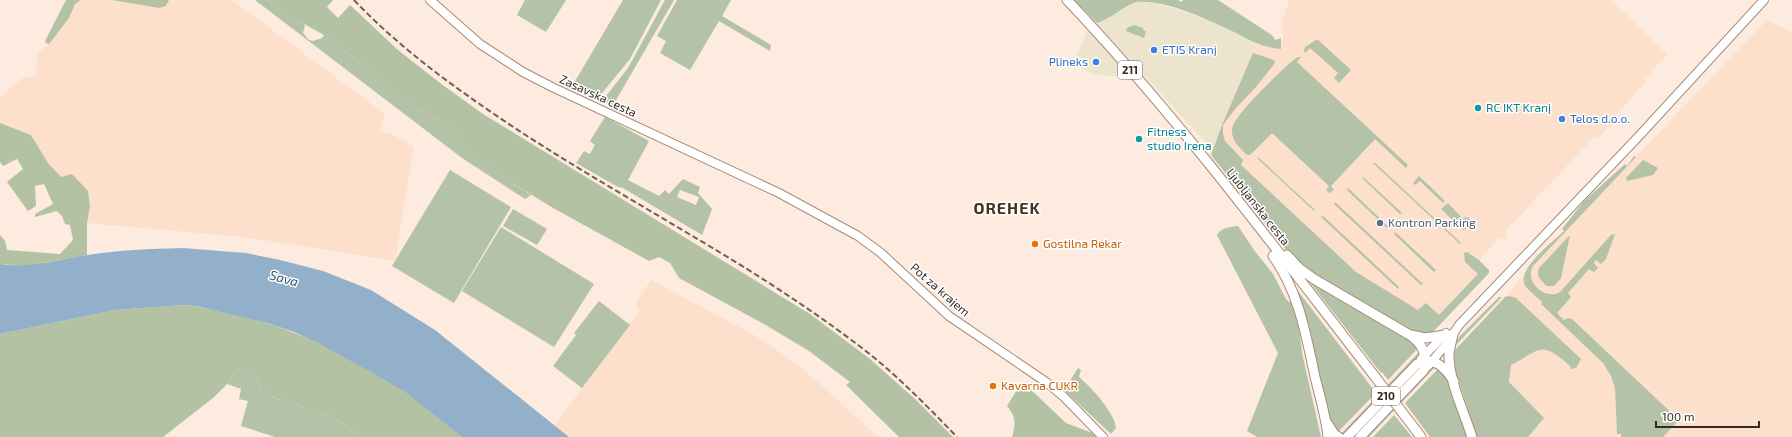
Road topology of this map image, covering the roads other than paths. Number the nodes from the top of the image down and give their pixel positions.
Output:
1 (430, 0) edge
2 (1067, 0) edge
3 (1764, 0) edge
4 (771, 189) joint
5 (1263, 233) junction
6 (1408, 334) junction
7 (1449, 334) junction
8 (1424, 363) junction
9 (1454, 381) junction
10 (1324, 416) junction
11 (1358, 435) edge
12 (1103, 437) edge
13 (1328, 437) edge
14 (1339, 437) edge
15 (1347, 437) edge
16 (1421, 437) edge
17 (1472, 437) edge

1 - 4 street, Zasavska cesta
2 - 5 main road, Ljubljanska cesta / 211
3 - 7 street, 210
4 - 12 street, Pot za krajem
5 - 6 main road, 211
5 - 10 main road, 211
5 - 16 main road, Ljubljanska cesta / 211, bridge
6 - 7 main road, 211
6 - 8 main road, 211
7 - 8 street, 210
7 - 9 main road, 211
8 - 9 main road, 211
8 - 11 main road, 210
9 - 17 main road, 211
10 - 13 main road, 211
10 - 14 main road, 211
11 - 15 main road, 210

